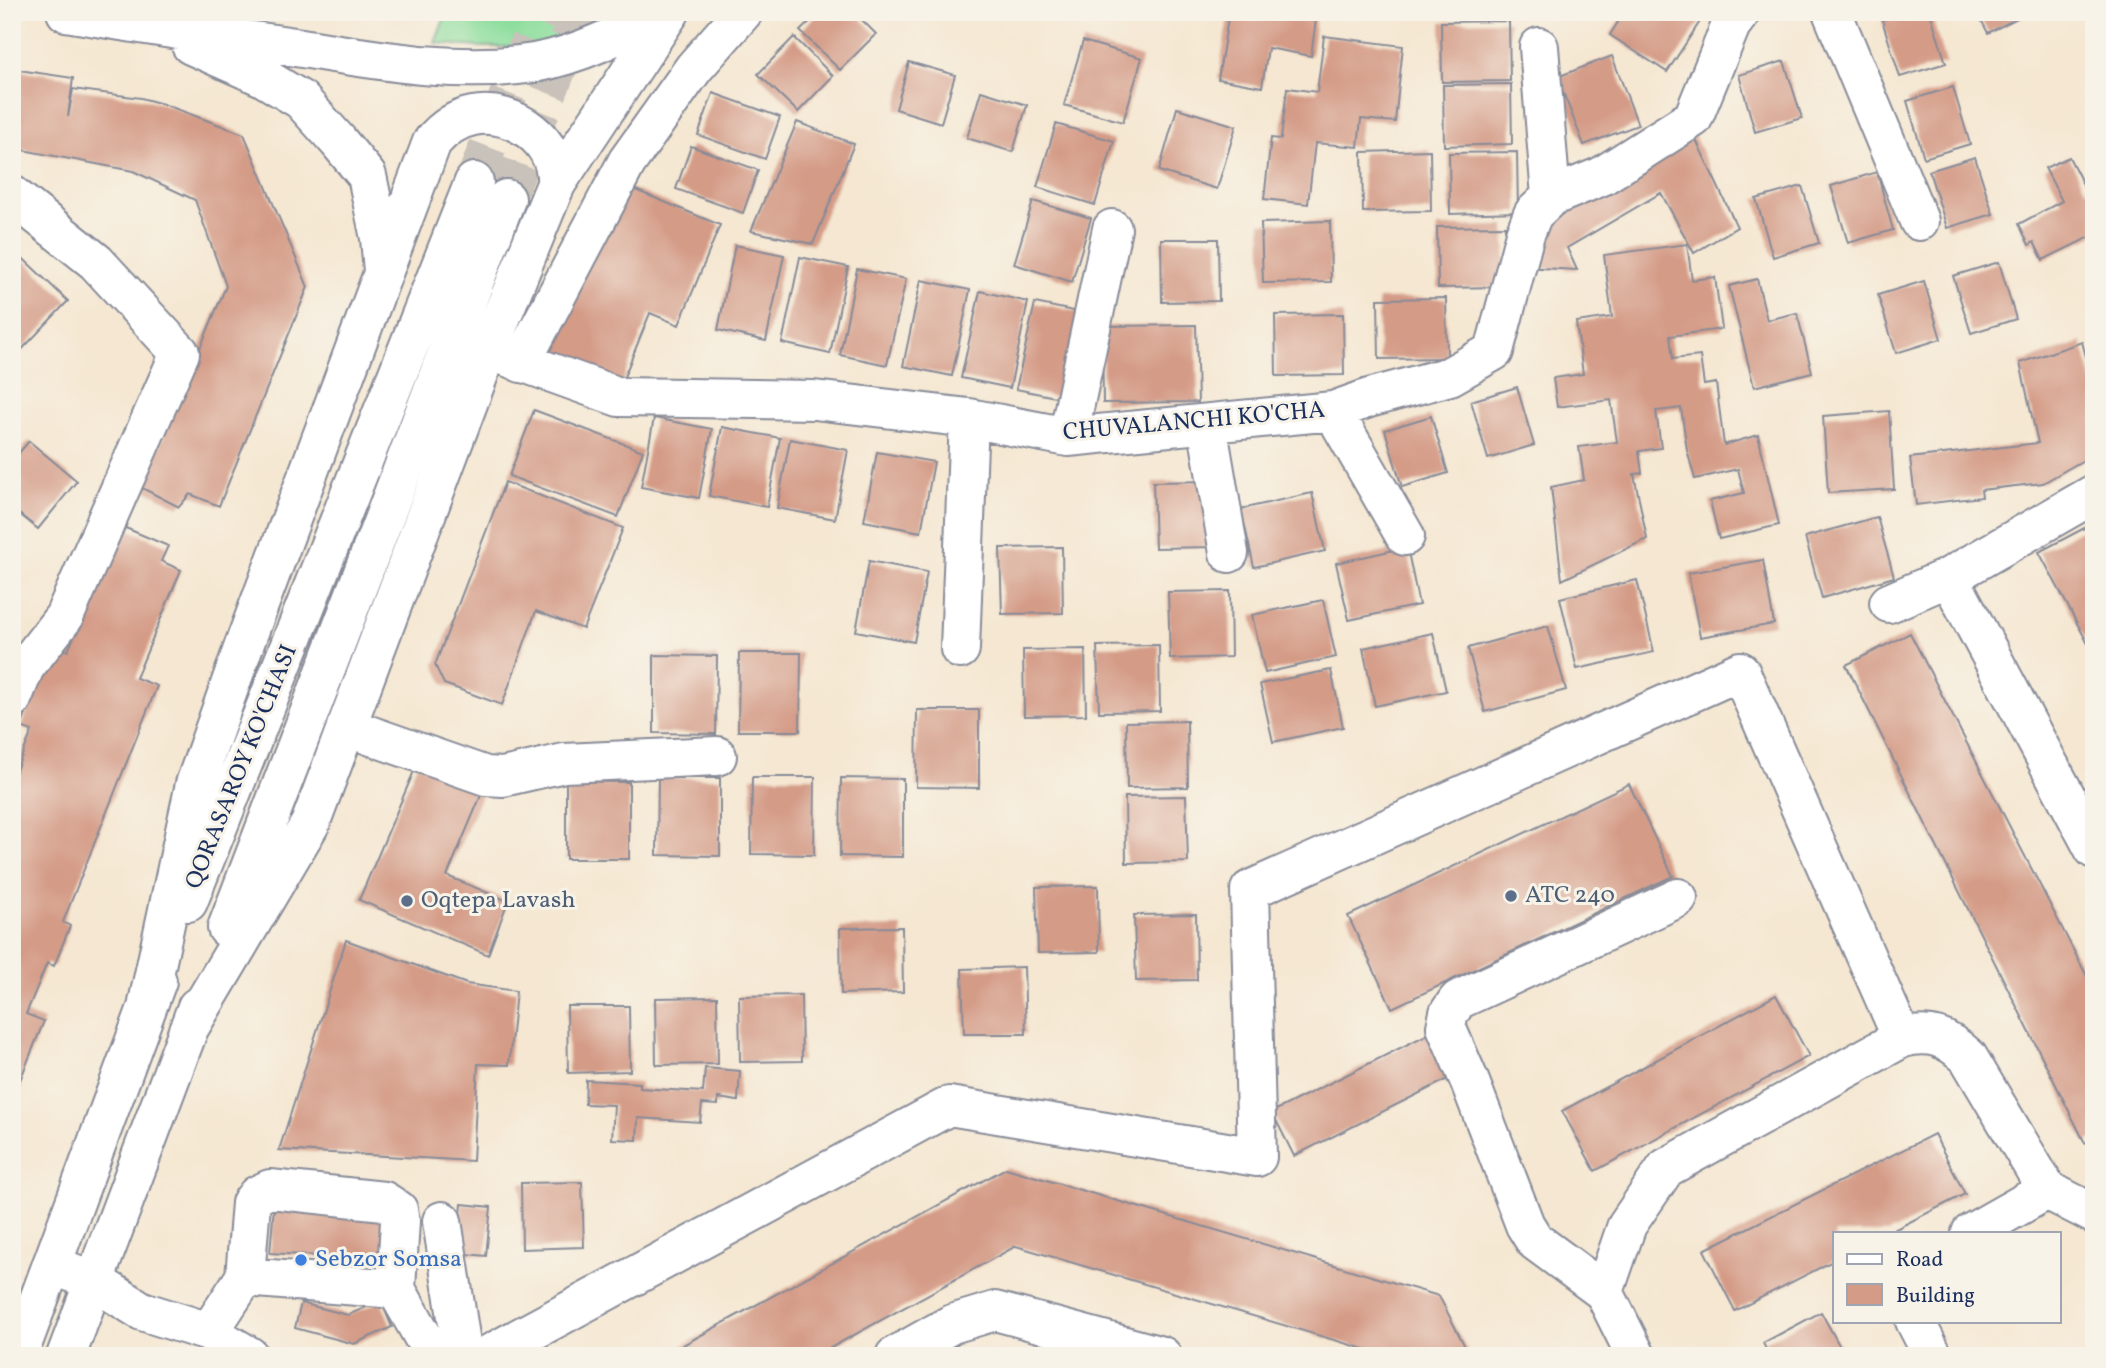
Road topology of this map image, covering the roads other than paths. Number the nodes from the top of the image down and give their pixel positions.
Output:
1 (66, 12) edge
2 (662, 12) edge
3 (670, 12) edge
4 (743, 12) edge
5 (1741, 12) edge
6 (1832, 12) edge
7 (144, 25) junction
8 (1539, 47) dead end
9 (556, 184) junction
10 (12, 195) edge
11 (1551, 197) junction
12 (1919, 221) dead end
13 (1112, 229) dead end
14 (383, 271) junction
15 (505, 356) junction
16 (1332, 411) junction
17 (969, 418) junction
18 (1207, 424) junction
19 (1068, 437) junction
20 (2094, 494) edge
21 (1405, 536) dead end
22 (1229, 553) dead end
23 (1949, 577) junction
24 (1889, 603) dead end
25 (960, 649) dead end
26 (12, 698) edge
27 (346, 727) junction
28 (717, 756) dead end
29 (2094, 849) edge
30 (1678, 898) dead end
31 (148, 1003) junction
32 (188, 1030) junction
33 (1902, 1038) junction
34 (2047, 1190) junction
35 (2094, 1214) edge
36 (442, 1221) dead end
37 (1973, 1232) edge
38 (52, 1265) junction
39 (244, 1277) junction
40 (94, 1281) junction
41 (396, 1289) junction
42 (1604, 1292) junction
43 (1916, 1322) edge
44 (209, 1332) junction
45 (1153, 1354) edge
46 (18, 1356) edge
47 (66, 1356) edge
48 (249, 1356) edge
49 (434, 1356) edge
50 (463, 1356) edge
51 (486, 1356) edge
52 (895, 1356) edge
53 (1636, 1356) edge
54 (1933, 1356) edge

1 - 7 main road
2 - 7 main road
3 - 9 main road
4 - 15 main road
5 - 11 main road, CHUVALANCHI KO'CHA
6 - 12 main road
7 - 14 main road
8 - 11 main road
9 - 14 main road
9 - 15 main road
10 - 26 main road
11 - 16 main road, CHUVALANCHI KO'CHA
13 - 19 main road
14 - 31 main road
15 - 17 main road, CHUVALANCHI KO'CHA
15 - 27 main road
16 - 18 main road, CHUVALANCHI KO'CHA
16 - 21 main road
17 - 19 main road, CHUVALANCHI KO'CHA
17 - 25 main road
18 - 19 main road, CHUVALANCHI KO'CHA
18 - 22 main road
20 - 23 main road
23 - 24 main road
23 - 29 main road
27 - 28 main road
27 - 32 main road
30 - 42 main road
31 - 32 main road, QORASAROY KO'CHASI
31 - 38 main road, QORASAROY KO'CHASI
32 - 40 main road, QORASAROY KO'CHASI
33 - 34 main road
33 - 42 main road
33 - 51 main road
34 - 35 main road
34 - 37 main road
36 - 50 main road
38 - 40 main road
38 - 46 main road, QORASAROY KO'CHASI
39 - 41 main road
39 - 41 main road
39 - 44 main road
40 - 44 main road
40 - 47 main road, QORASAROY KO'CHASI
41 - 49 main road
42 - 53 main road
43 - 54 main road
44 - 48 main road
45 - 52 main road

